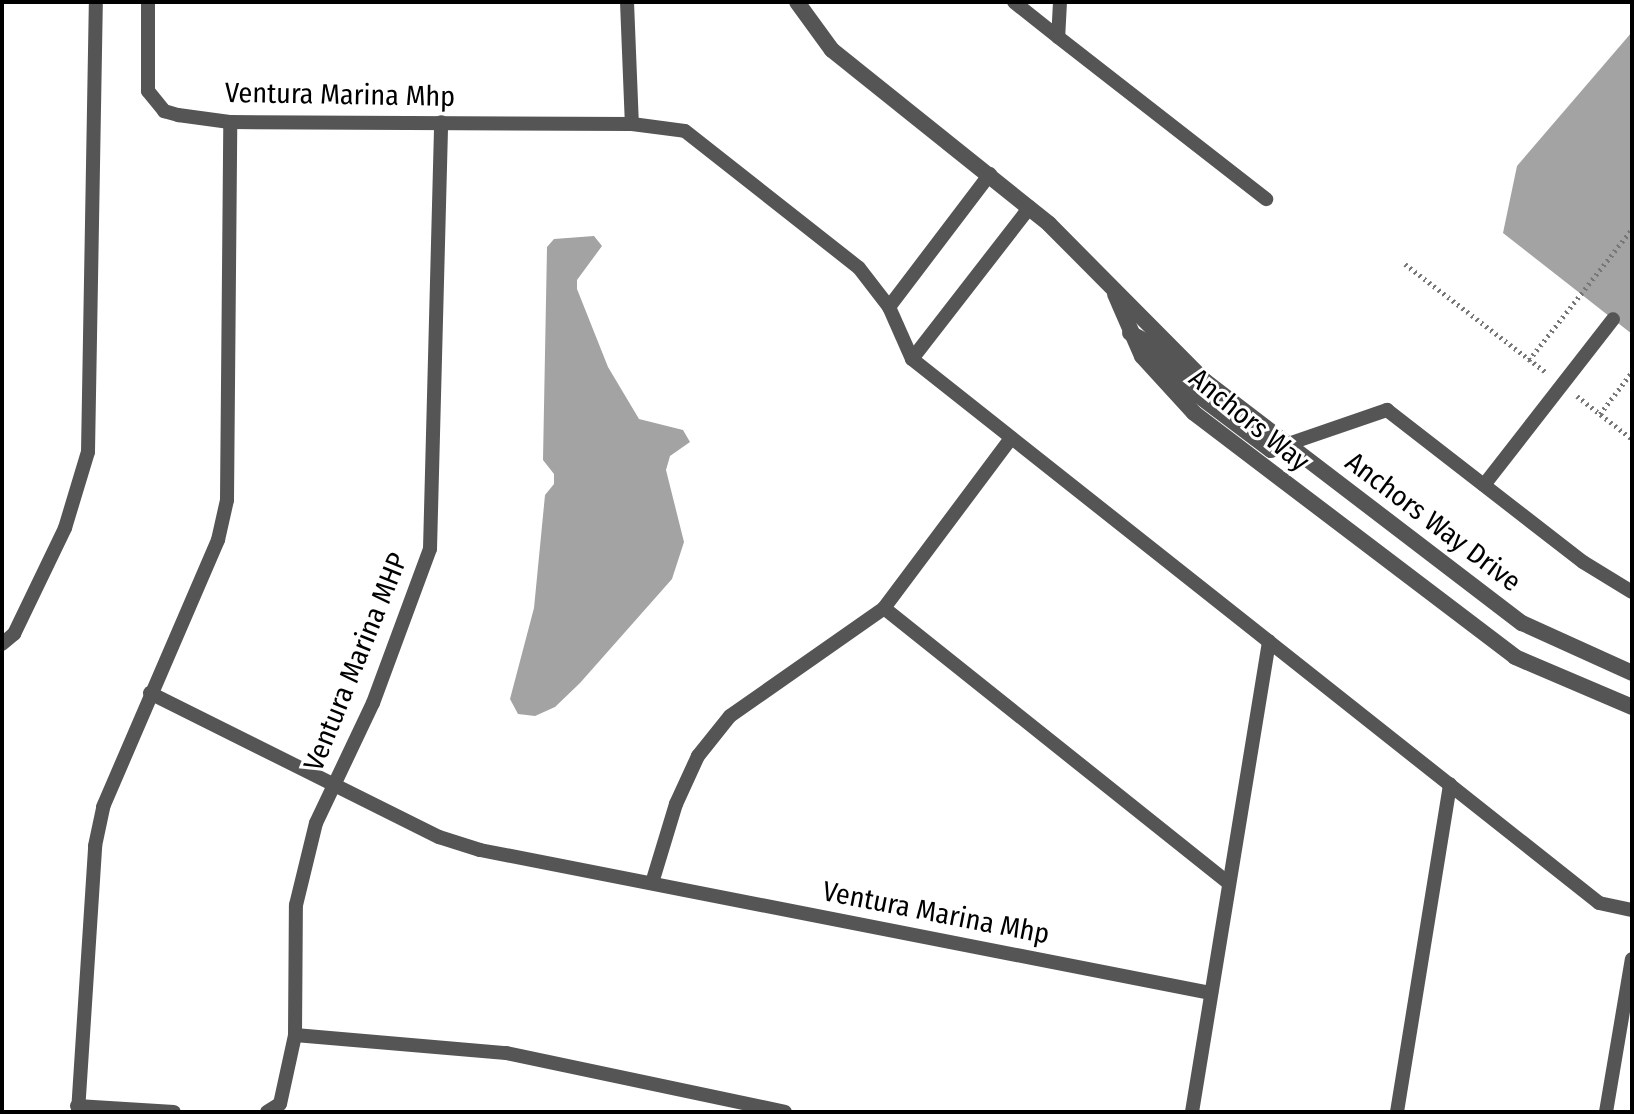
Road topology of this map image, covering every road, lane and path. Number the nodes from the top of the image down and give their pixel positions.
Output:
1 (96, 2) edge
2 (148, 2) edge
3 (627, 2) edge
4 (797, 2) edge
5 (1014, 2) edge
6 (1060, 2) edge
7 (1058, 37) junction
8 (230, 122) junction
9 (441, 122) junction
10 (632, 124) junction
11 (990, 174) junction
12 (1266, 199) dead end
13 (1030, 207) junction
14 (1632, 229) edge
15 (1405, 264) dead end
16 (1113, 289) junction
17 (889, 307) junction
18 (1613, 319) dead end
19 (1129, 332) junction
20 (912, 359) junction
21 (1529, 360) junction
22 (1632, 372) edge
23 (1562, 385) junction
24 (1600, 414) junction
25 (1011, 438) junction
26 (1632, 439) edge
27 (1288, 444) junction
28 (1484, 485) junction
29 (1632, 592) edge
30 (884, 608) junction
31 (1269, 641) junction
32 (2, 644) edge
33 (1632, 673) edge
34 (150, 693) junction
35 (1632, 707) edge
36 (334, 784) junction
37 (1450, 784) junction
38 (652, 883) junction
39 (1229, 883) junction
40 (1632, 910) edge
41 (1632, 959) edge
42 (1211, 993) junction
43 (295, 1035) junction
44 (78, 1109) edge
45 (174, 1112) edge
46 (267, 1112) edge
47 (785, 1112) edge
48 (1192, 1112) edge
49 (1397, 1112) edge
50 (1606, 1112) edge

1 - 32 lane
2 - 8 lane, Ventura Marina Mhp
3 - 10 lane
4 - 11 street, Anchors Way
5 - 7 lane
6 - 7 lane
7 - 12 lane
8 - 9 lane, Ventura Marina Mhp
8 - 34 lane, Ventura Marina MHP
9 - 10 lane, Ventura Marina Mhp
9 - 36 lane, Ventura Marina MHP
10 - 17 lane, Ventura Marina Mhp
11 - 13 street, Anchors Way
11 - 17 lane
13 - 16 street, Anchors Way
13 - 20 lane
14 - 21 path
15 - 21 path
16 - 19 street, Anchors Way
16 - 27 street, Anchors Way Drive
17 - 20 lane, Ventura Marina Mhp
18 - 23 lane
19 - 27 street
19 - 35 street, Anchors Way
20 - 25 lane, Ventura Marina Mhp
21 - 23 path
22 - 24 path
23 - 24 path
23 - 28 lane
24 - 26 path
25 - 30 lane
25 - 31 lane, Ventura Marina Mhp
27 - 28 lane
27 - 33 street, Anchors Way Drive
28 - 29 lane
30 - 38 lane
30 - 39 lane
31 - 37 lane, Ventura Marina Mhp
31 - 39 lane
34 - 36 lane, Ventura Marina Mhp
34 - 44 lane, Ventura Marina MHP
36 - 38 lane, Ventura Marina Mhp
36 - 43 lane, Ventura Marina MHP
37 - 40 lane, Ventura Marina Mhp
37 - 49 lane
38 - 42 lane, Ventura Marina Mhp
39 - 42 lane
41 - 50 lane
42 - 48 lane
43 - 46 lane, Ventura Marina MHP
43 - 47 lane
44 - 45 lane

